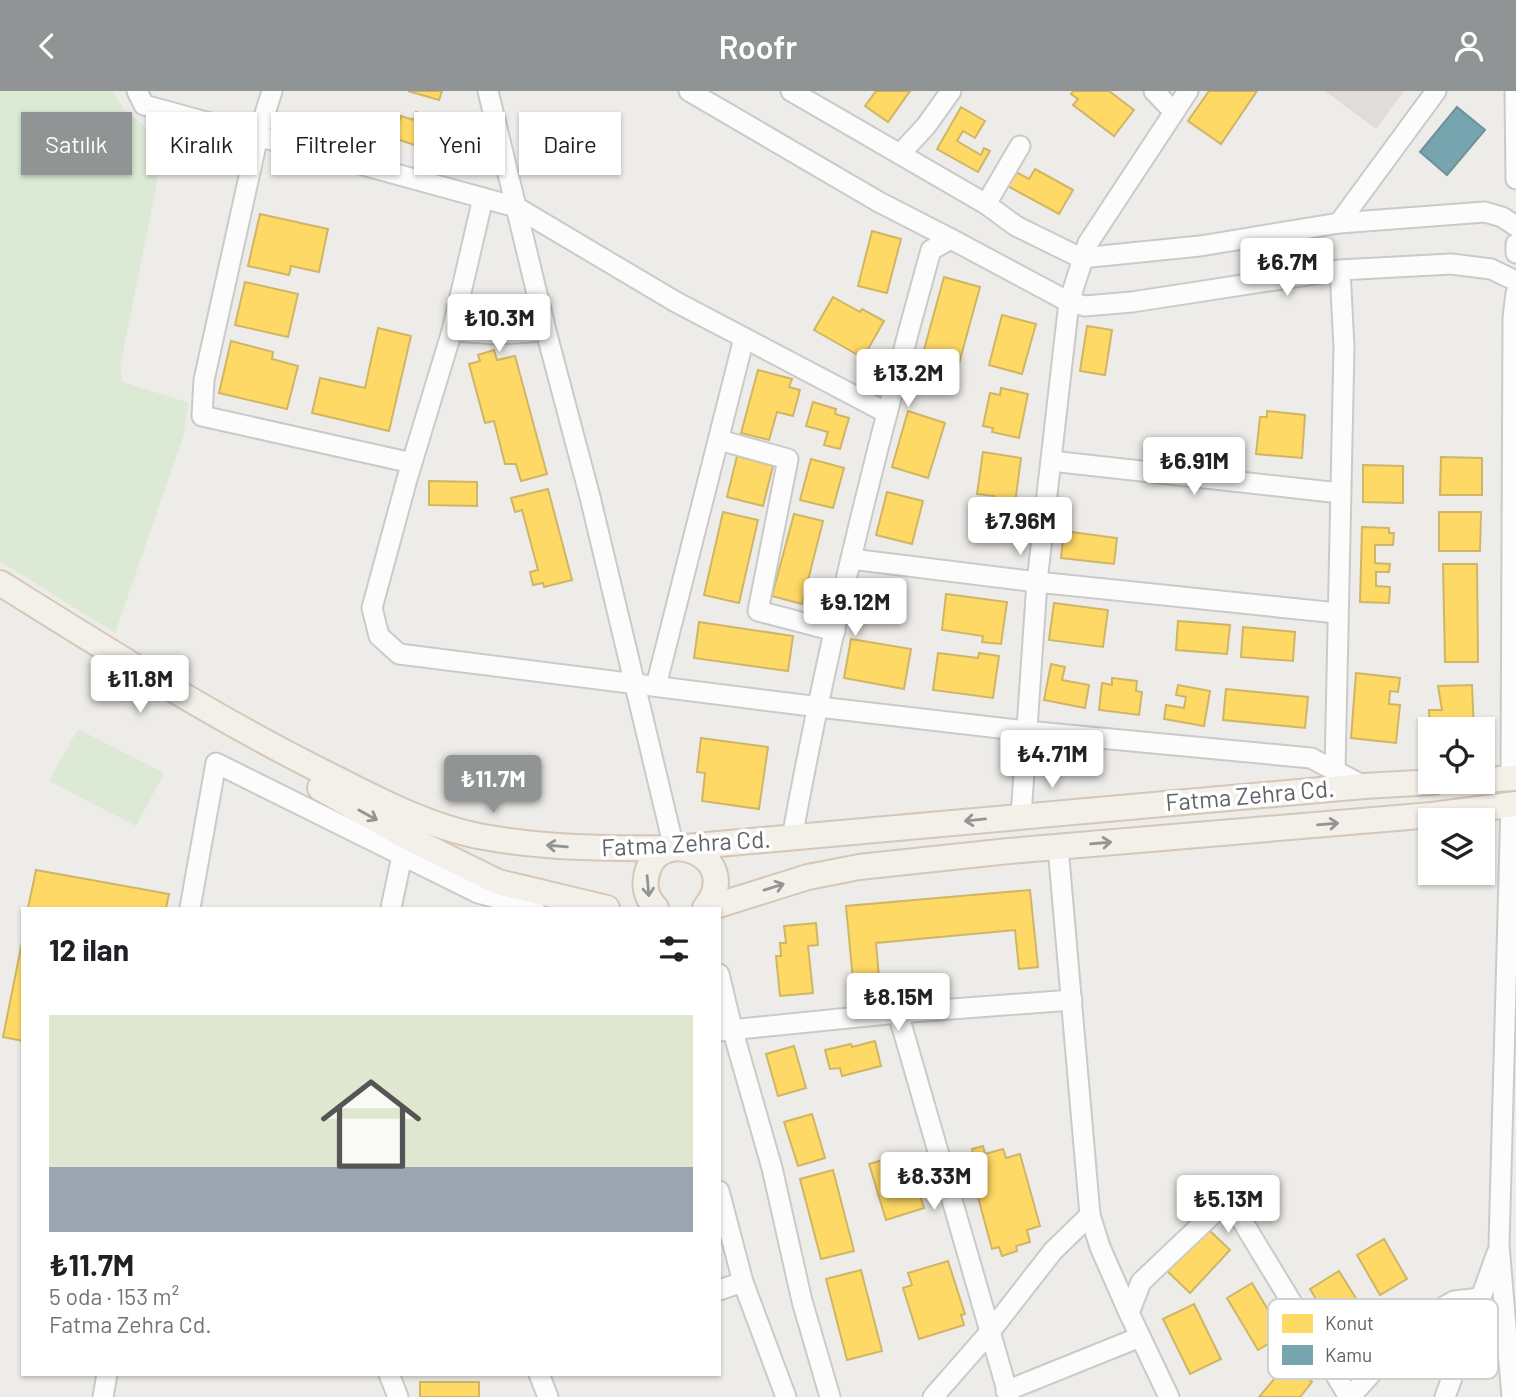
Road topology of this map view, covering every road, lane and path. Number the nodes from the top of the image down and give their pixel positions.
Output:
1 (137, 91) edge
2 (272, 91) edge
3 (488, 91) edge
4 (689, 91) edge
5 (791, 91) edge
6 (951, 91) edge
7 (1154, 91) edge
8 (1188, 91) edge
9 (1436, 91) edge
10 (1516, 91) edge
11 (1174, 112) junction
12 (258, 136) junction
13 (1020, 146) dead end
14 (900, 154) junction
15 (1516, 179) edge
16 (483, 198) junction
17 (986, 204) junction
18 (516, 207) junction
19 (1339, 223) junction
20 (1516, 226) edge
21 (951, 239) junction
22 (1516, 244) edge
23 (1516, 253) edge
24 (1081, 258) junction
25 (1340, 270) junction
26 (1516, 281) edge
27 (1516, 293) edge
28 (1069, 302) junction
29 (452, 331) junction
30 (546, 331) junction
31 (744, 338) junction
32 (887, 413) junction
33 (719, 440) junction
34 (1051, 461) junction
35 (412, 463) junction
36 (1340, 493) junction
37 (851, 559) junction
38 (1037, 582) junction
39 (0, 583) edge
40 (0, 600) edge
41 (1337, 613) junction
42 (835, 631) junction
43 (635, 684) junction
44 (656, 686) junction
45 (819, 707) junction
46 (1026, 731) junction
47 (1335, 770) junction
48 (312, 775) junction
49 (1514, 778) edge
50 (1495, 779) edge
51 (1418, 783) edge
52 (1364, 786) junction
53 (1513, 804) edge
54 (1021, 816) junction
55 (793, 838) junction
56 (1059, 847) junction
57 (674, 848) junction
58 (402, 856) junction
59 (190, 907) edge
60 (391, 907) edge
61 (530, 907) edge
62 (603, 907) edge
63 (655, 907) edge
64 (707, 907) edge
65 (710, 907) edge
66 (721, 990) edge
67 (1072, 1000) junction
68 (898, 1013) junction
69 (726, 1030) edge
70 (721, 1199) edge
71 (1090, 1215) junction
72 (1499, 1245) junction
73 (743, 1282) junction
74 (721, 1289) edge
75 (1481, 1298) joint
76 (1290, 1299) edge
77 (1472, 1299) edge
78 (1129, 1313) junction
79 (989, 1333) junction
80 (1140, 1337) junction
81 (107, 1376) edge
82 (390, 1376) edge
83 (541, 1376) edge
84 (1339, 1379) edge
85 (1366, 1379) edge
86 (1451, 1379) edge
87 (1007, 1394) edge
88 (103, 1397) edge
89 (398, 1397) edge
90 (548, 1397) edge
91 (786, 1397) edge
92 (831, 1397) edge
93 (933, 1397) edge
94 (1169, 1397) edge
95 (1350, 1397) edge
96 (1444, 1397) edge
97 (1511, 1397) edge

1 - 12 street
2 - 12 street
3 - 18 street
4 - 21 street
5 - 14 street
6 - 14 street
7 - 11 street
8 - 11 street
9 - 19 street
10 - 15 street
11 - 24 street
12 - 16 street
12 - 35 street
13 - 17 street
14 - 17 street
16 - 18 street
16 - 29 street
17 - 24 street
18 - 30 street
18 - 31 street
19 - 20 street
19 - 24 street
21 - 28 street
21 - 32 street
22 - 23 street
24 - 28 street
25 - 26 street
25 - 28 street
25 - 36 street
27 - 49 street
28 - 34 street
29 - 30 street
29 - 35 street
30 - 43 street
31 - 32 street
31 - 33 street
32 - 37 street
33 - 42 street
33 - 44 street
34 - 36 street
34 - 38 street
35 - 43 street
36 - 41 street
37 - 38 street
37 - 42 street
38 - 41 street
38 - 46 street
39 - 48 main road, Fatma Zehra Cd.
40 - 48 main road, Fatma Zehra Cd.
41 - 47 street
42 - 45 street
43 - 44 street
43 - 57 street
44 - 45 street
45 - 46 street
45 - 55 street
46 - 47 street
46 - 54 street
47 - 52 street
57 -> 48 main road, Fatma Zehra Cd.
48 -> 62 main road, Fatma Zehra Cd.
49 - 50 main road
49 - 53 main road
51 - 52 main road, Fatma Zehra Cd.
52 - 54 main road, Fatma Zehra Cd.
56 -> 53 main road, Fatma Zehra Cd.
53 - 72 street
54 -> 55 main road, Fatma Zehra Cd.
55 - 57 main road, Fatma Zehra Cd.
65 -> 56 main road, Fatma Zehra Cd.
56 - 67 street
57 -> 63 main road
57 - 64 main road
58 - 59 street
58 - 60 street
58 - 61 street
66 - 69 street
67 - 68 street
67 - 71 street
68 - 69 street
68 - 79 street
69 - 92 street
70 - 73 street
71 - 78 street
71 - 79 street
72 - 75 street
72 - 97 street
73 - 74 street
73 - 91 street
75 - 77 street
76 - 78 street
78 - 80 street
79 - 87 street
79 - 93 street
80 - 87 street
80 - 94 street
81 - 88 street
82 - 89 street
83 - 90 street
84 - 95 street
85 - 95 street
86 - 96 street

